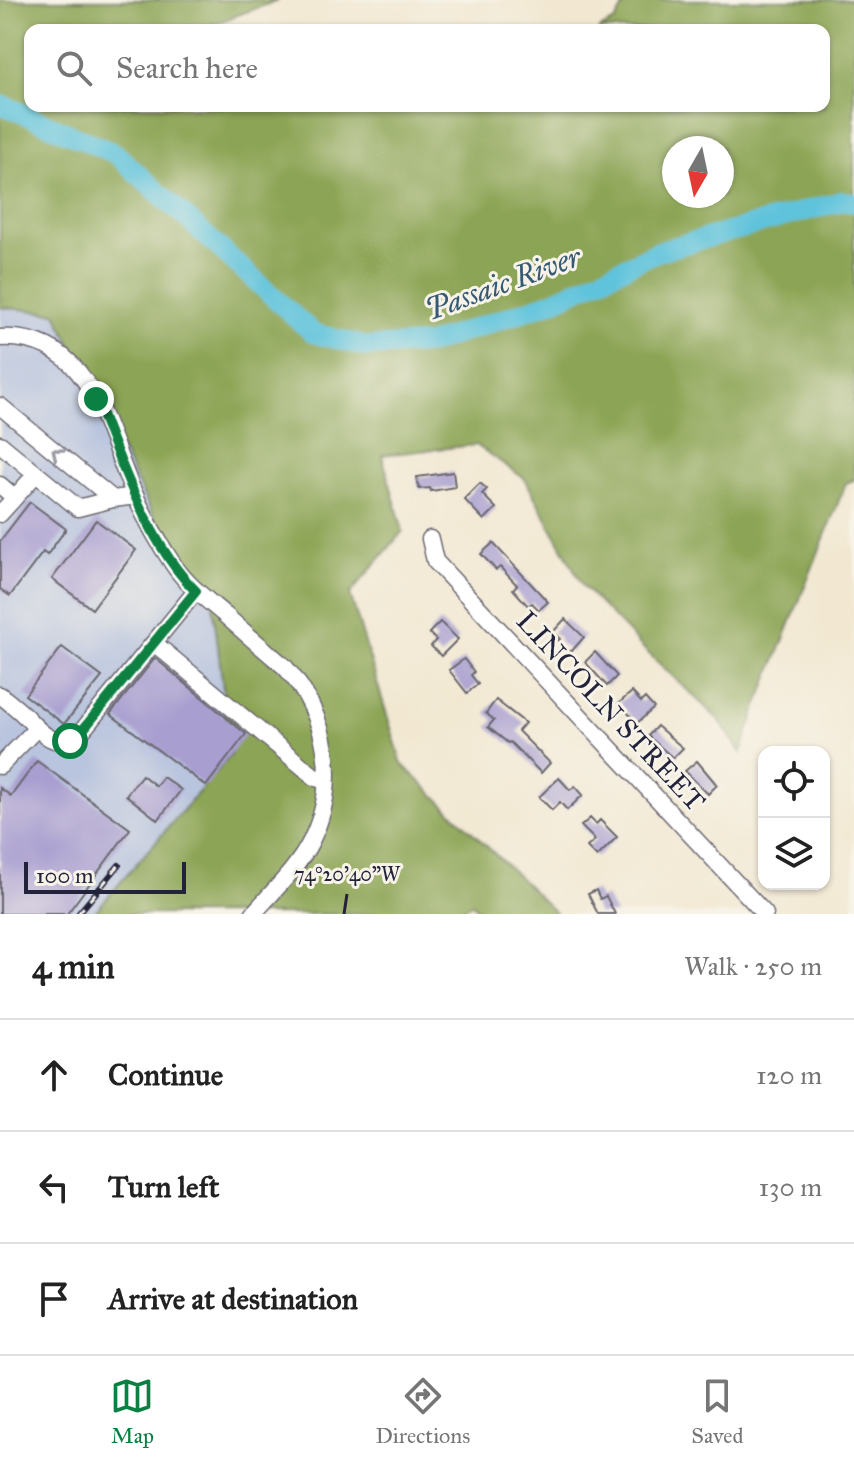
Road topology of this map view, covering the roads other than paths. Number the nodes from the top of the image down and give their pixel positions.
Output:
1 (0, 338) edge
2 (0, 406) edge
3 (0, 444) edge
4 (36, 474) junction
5 (0, 485) edge
6 (136, 496) junction
7 (14, 497) junction
8 (113, 499) junction
9 (0, 514) edge
10 (430, 539) dead end
11 (196, 591) junction
12 (154, 643) junction
13 (0, 695) edge
14 (36, 729) junction
15 (0, 766) edge
16 (326, 782) junction
17 (253, 914) edge
18 (765, 914) edge

1 - 6 street
8 -> 2 street
3 - 4 street
4 - 7 street
4 - 8 street
5 - 7 street
6 - 8 street
6 - 11 street
7 - 9 street
10 - 18 street, LINCOLN STREET
11 - 12 street
11 - 16 street
12 - 14 street
12 - 16 street
13 - 14 street
14 - 15 street
16 - 17 street

